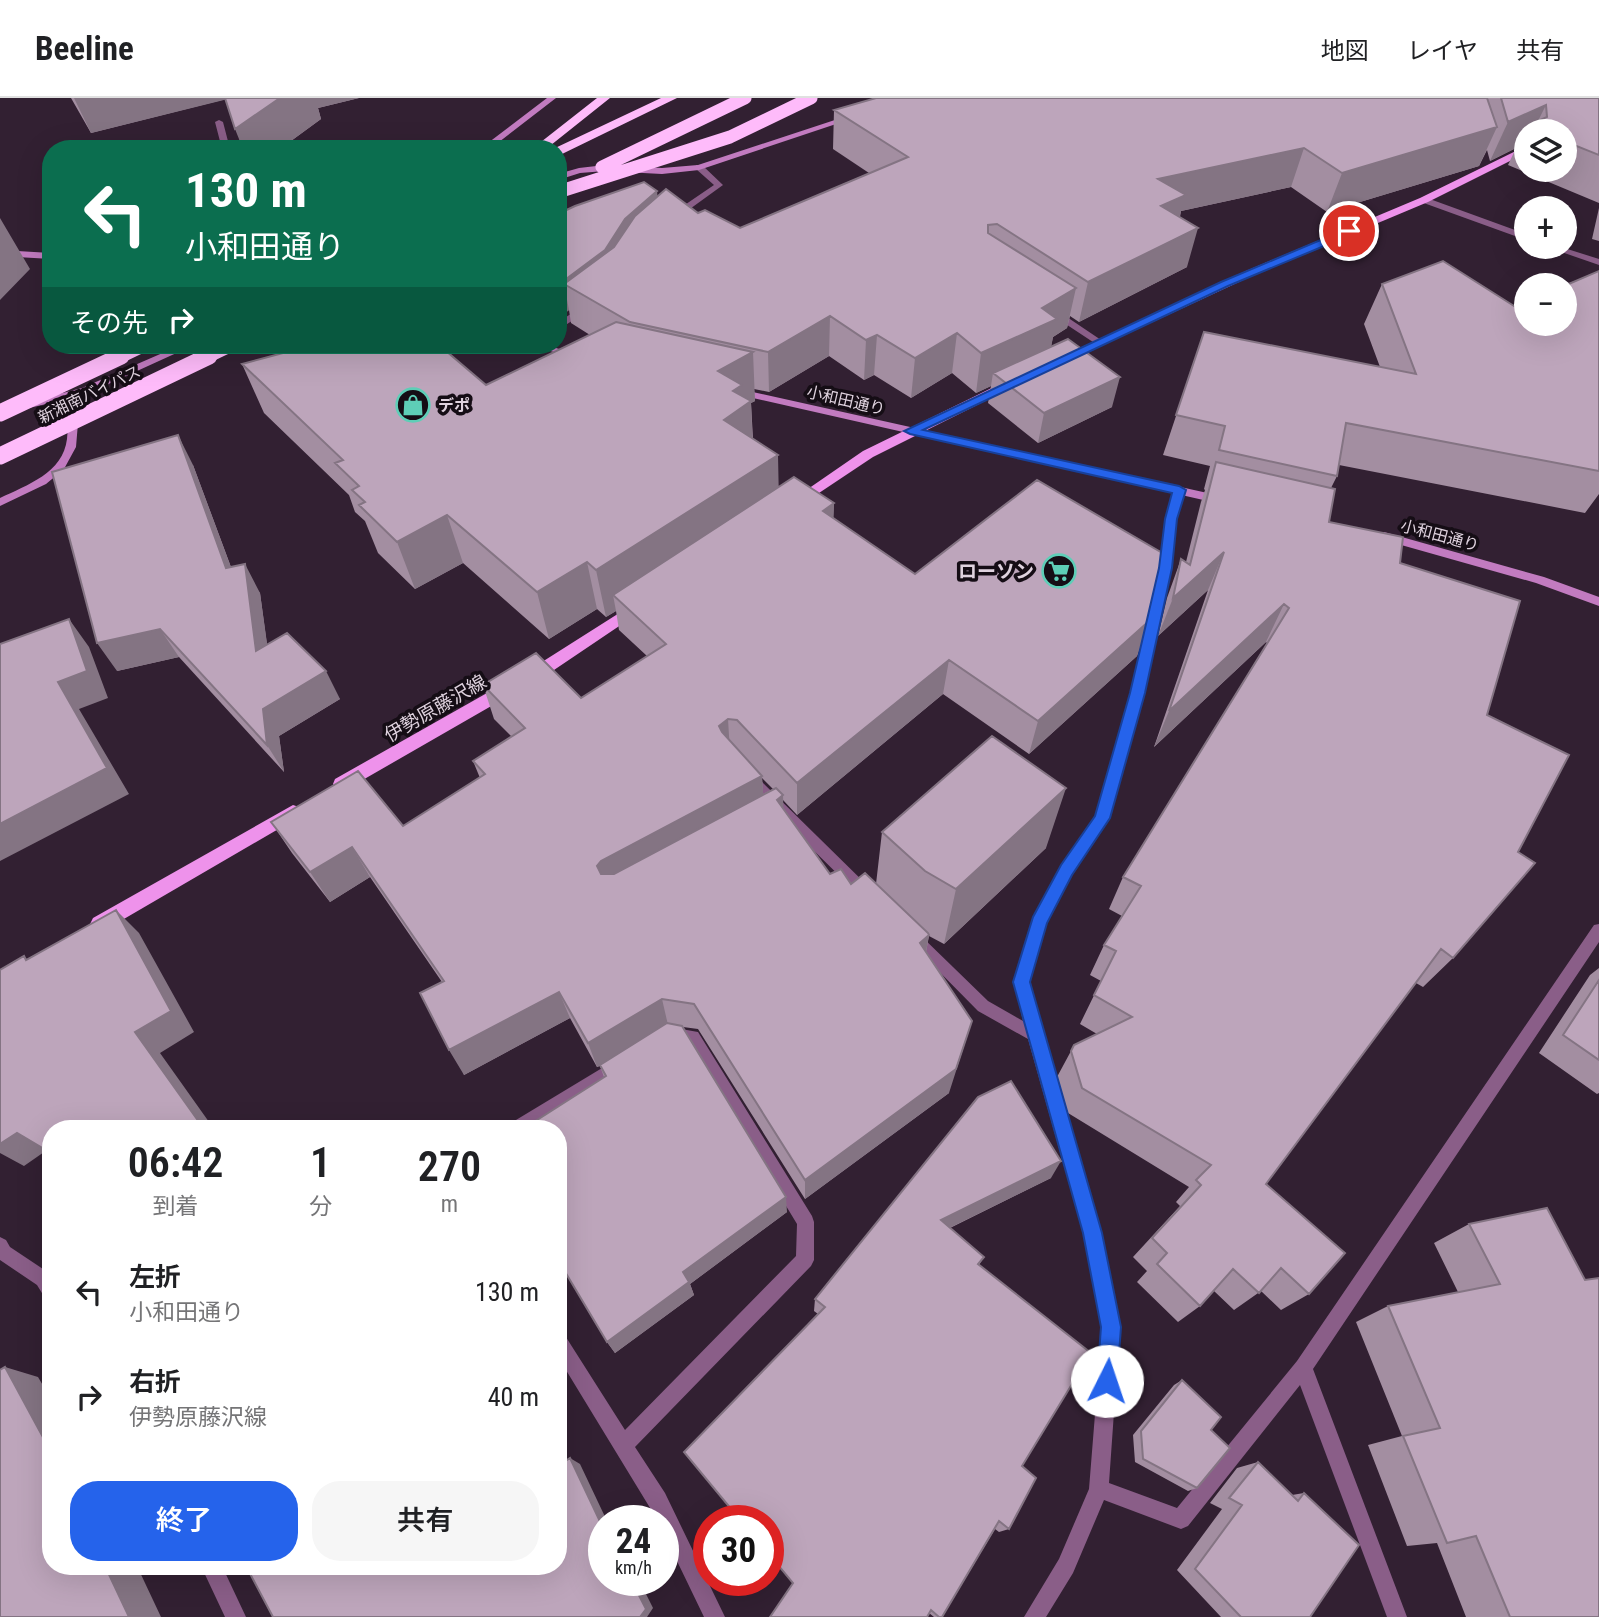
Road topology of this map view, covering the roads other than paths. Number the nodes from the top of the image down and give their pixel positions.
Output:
1 (552, 98) edge
2 (604, 98) edge
3 (671, 98) edge
4 (745, 98) edge
5 (811, 98) edge
6 (857, 115) edge
7 (219, 122) dead end
8 (224, 140) edge
9 (496, 140) edge
10 (550, 140) edge
11 (567, 147) edge
12 (1514, 154) edge
13 (699, 167) junction
14 (567, 174) edge
15 (567, 186) edge
16 (567, 187) edge
17 (1424, 200) junction
18 (665, 223) edge
19 (1514, 233) edge
20 (0, 253) edge
21 (42, 255) edge
22 (1577, 255) edge
23 (1599, 262) edge
24 (590, 304) edge
25 (1043, 305) edge
26 (567, 321) edge
27 (1098, 342) junction
28 (567, 353) edge
29 (125, 354) edge
30 (169, 354) edge
31 (213, 354) edge
32 (587, 357) edge
33 (1048, 365) edge
34 (1023, 377) edge
35 (722, 388) edge
36 (92, 389) junction
37 (0, 411) edge
38 (910, 431) junction
39 (0, 456) edge
40 (1179, 490) junction
41 (0, 502) edge
42 (1234, 502) edge
43 (788, 507) edge
44 (1370, 533) edge
45 (651, 598) edge
46 (1599, 602) edge
47 (741, 769) edge
48 (330, 791) edge
49 (306, 805) edge
50 (875, 903) edge
51 (92, 929) edge
52 (1599, 930) edge
53 (905, 931) edge
54 (1034, 1035) junction
55 (657, 1042) edge
56 (634, 1056) edge
57 (531, 1120) edge
58 (1, 1255) edge
59 (42, 1278) edge
60 (567, 1354) edge
61 (1303, 1367) junction
62 (624, 1445) junction
63 (1099, 1489) junction
64 (215, 1575) edge
65 (236, 1617) edge
66 (715, 1617) edge
67 (1034, 1617) edge
68 (1397, 1617) edge

1 - 9 street
2 - 10 highway
3 - 11 highway
4 - 15 highway, bridge
5 - 16 highway, bridge
6 - 13 street
7 - 8 street
12 - 17 main road
13 - 14 street
13 - 18 street
17 - 19 street
17 - 27 main road
20 - 21 street
22 - 23 street
24 - 26 street
25 - 27 street
27 - 33 main road
28 - 32 street
29 - 37 highway, 新湘南バイパス, bridge
30 - 36 street
31 - 39 highway, 新湘南バイパス, bridge
34 - 38 main road
35 - 38 street, 小和田通り
36 - 37 street
36 - 41 street
38 - 40 street, 小和田通り
38 - 43 main road
40 - 42 street, 小和田通り
40 - 54 street
44 - 46 street, 小和田通り
45 - 48 main road, 伊勢原藤沢線
47 - 50 street
49 - 51 main road
52 - 61 street
53 - 54 street
54 - 63 street
55 - 62 street
56 - 57 street
58 - 59 street
60 - 62 street
61 - 63 street
61 - 68 street
62 - 66 street
63 - 67 street
64 - 65 street

